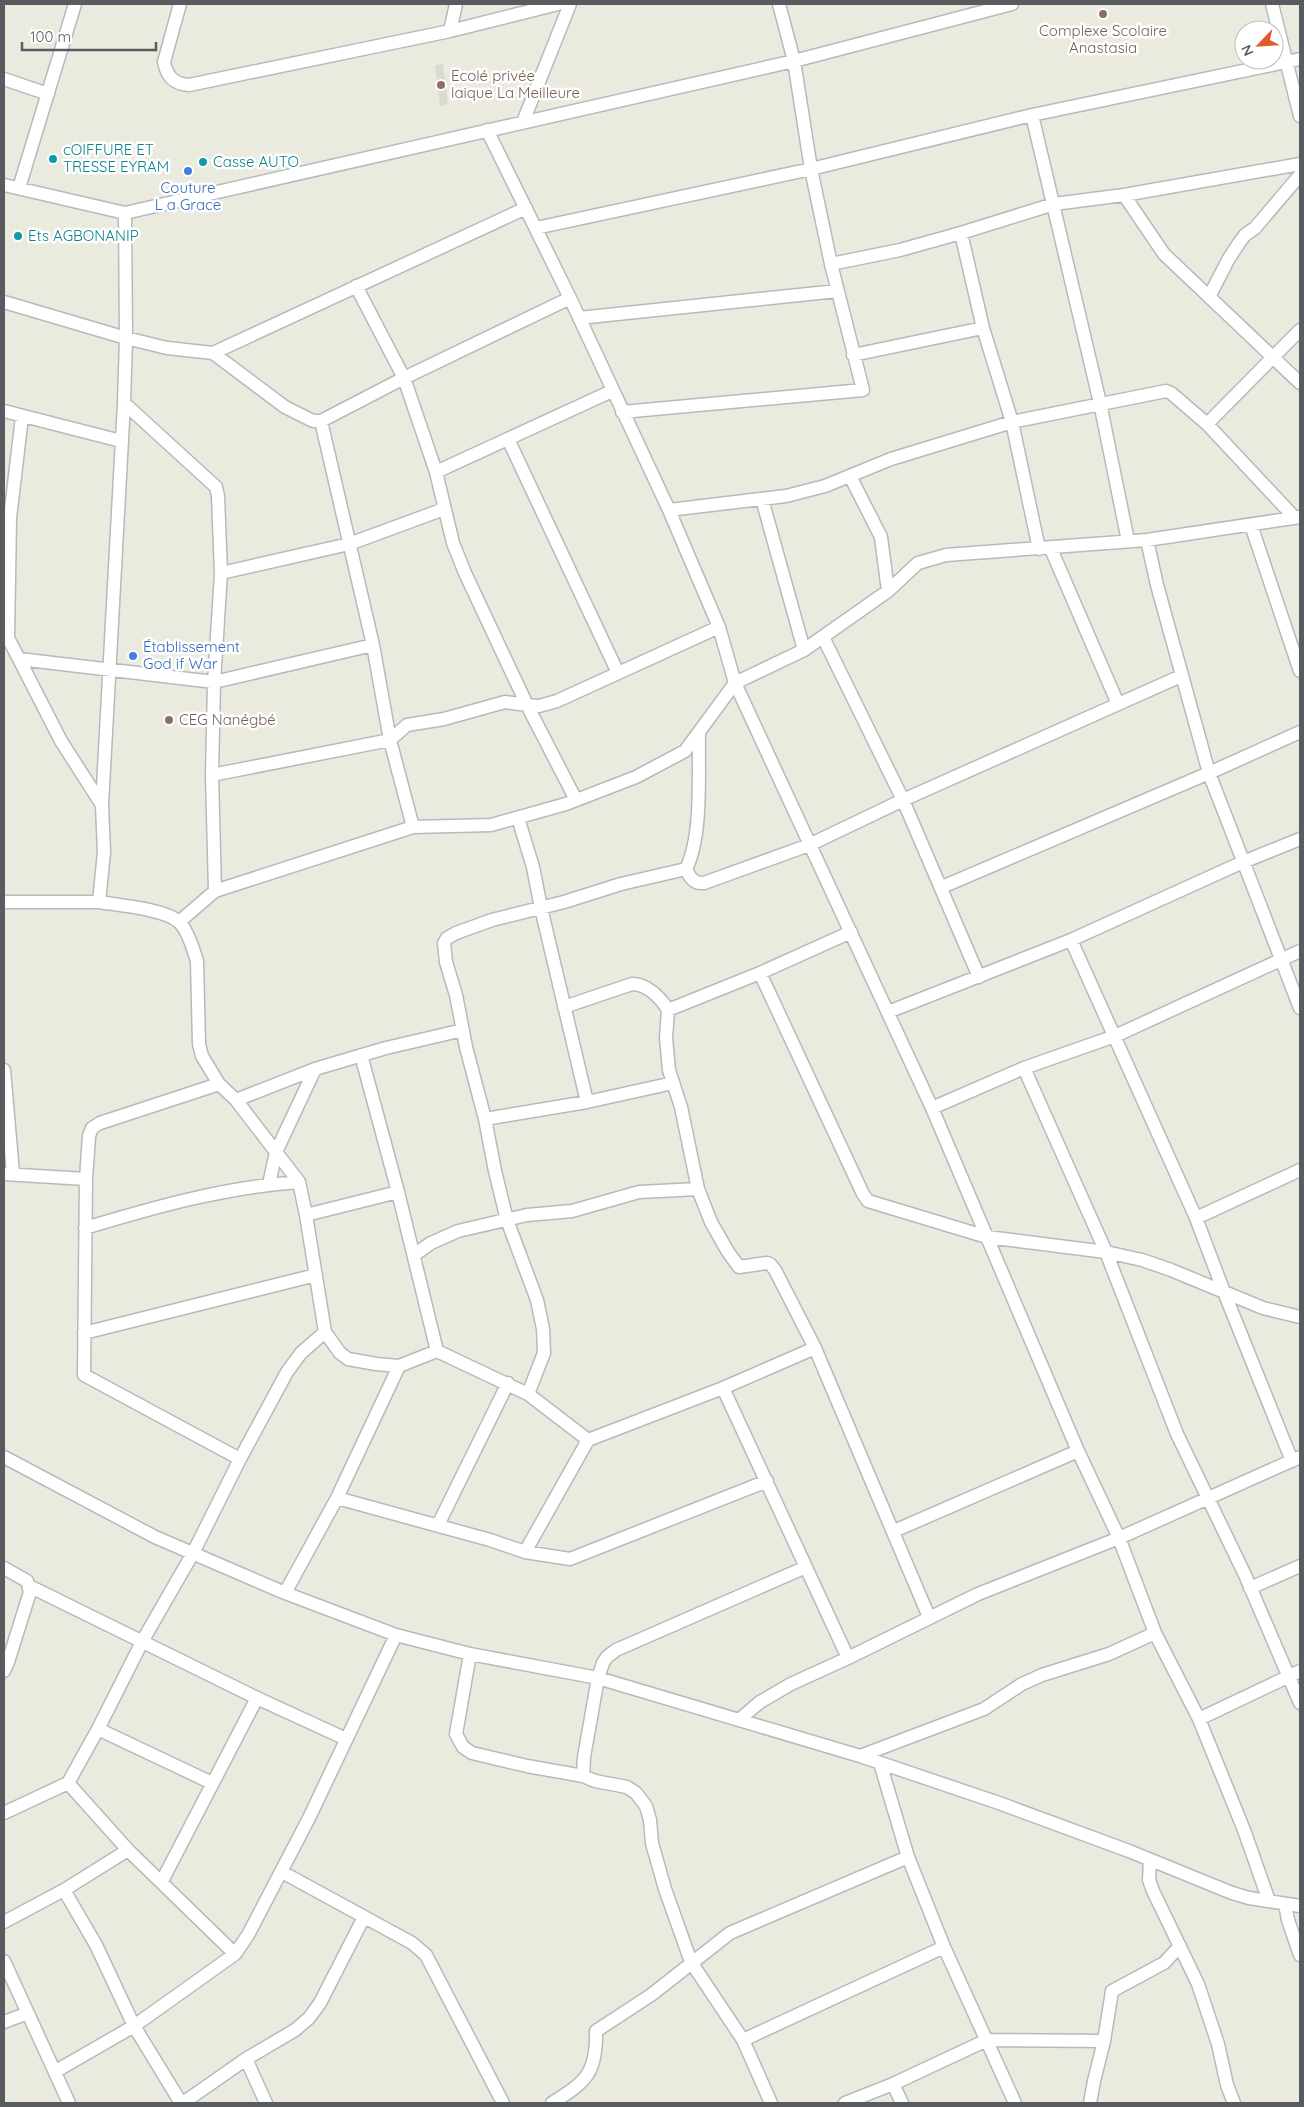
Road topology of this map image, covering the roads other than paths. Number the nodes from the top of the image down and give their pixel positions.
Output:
1 (75, 4) edge
2 (180, 4) edge
3 (456, 4) edge
4 (558, 4) edge
5 (570, 4) edge
6 (780, 4) edge
7 (1012, 4) edge
8 (1272, 4) edge
9 (450, 31) junction
10 (1300, 59) edge
11 (794, 61) junction
12 (1287, 62) junction
13 (4, 79) edge
14 (48, 94) junction
15 (1032, 114) junction
16 (1300, 116) edge
17 (523, 122) junction
18 (487, 130) junction
19 (1300, 164) edge
20 (811, 169) junction
21 (1300, 175) edge
22 (4, 185) edge
23 (19, 188) junction
24 (1124, 195) junction
25 (1054, 204) junction
26 (526, 208) junction
27 (124, 213) junction
28 (536, 228) junction
29 (961, 233) junction
30 (831, 264) junction
31 (356, 286) junction
32 (837, 291) junction
33 (1209, 297) junction
34 (570, 298) junction
35 (4, 302) edge
36 (580, 318) junction
37 (983, 328) junction
38 (1300, 330) edge
39 (126, 338) junction
40 (212, 353) junction
41 (854, 355) junction
42 (1274, 358) junction
43 (404, 378) junction
44 (1300, 383) edge
45 (612, 391) junction
46 (124, 403) junction
47 (1100, 403) junction
48 (4, 411) edge
49 (622, 412) junction
50 (22, 417) junction
51 (321, 422) junction
52 (1012, 422) junction
53 (1207, 424) junction
54 (508, 439) junction
55 (121, 441) junction
56 (436, 472) junction
57 (850, 476) junction
58 (762, 500) junction
59 (444, 509) junction
60 (669, 510) junction
61 (7, 517) edge
62 (1297, 517) edge
63 (1252, 525) junction
64 (1147, 540) junction
65 (1128, 541) junction
66 (349, 544) junction
67 (1045, 549) junction
68 (220, 573) junction
69 (888, 590) junction
70 (719, 627) junction
71 (823, 637) junction
72 (6, 639) edge
73 (373, 645) junction
74 (804, 650) junction
75 (19, 659) junction
76 (110, 670) junction
77 (1300, 671) edge
78 (618, 673) junction
79 (1181, 676) junction
80 (214, 682) junction
81 (735, 683) junction
82 (1118, 704) junction
83 (527, 705) junction
84 (1300, 732) edge
85 (699, 733) junction
86 (390, 740) junction
87 (1209, 773) junction
88 (212, 775) junction
89 (576, 800) junction
90 (903, 800) junction
91 (102, 805) junction
92 (518, 818) junction
93 (413, 827) junction
94 (1300, 839) edge
95 (809, 845) junction
96 (1243, 862) junction
97 (686, 869) junction
98 (942, 887) junction
99 (215, 891) junction
100 (4, 902) edge
101 (99, 902) junction
102 (541, 908) junction
103 (179, 922) junction
104 (851, 932) junction
105 (1071, 940) junction
106 (1300, 951) edge
107 (1281, 962) junction
108 (760, 973) junction
109 (979, 977) junction
110 (564, 1007) junction
111 (1300, 1008) edge
112 (668, 1010) junction
113 (888, 1012) junction
114 (463, 1030) junction
115 (1115, 1036) junction
116 (361, 1055) junction
117 (1024, 1068) junction
118 (315, 1069) junction
119 (4, 1070) edge
120 (674, 1083) junction
121 (219, 1084) junction
122 (236, 1100) junction
123 (587, 1102) junction
124 (932, 1108) junction
125 (485, 1119) junction
126 (276, 1152) junction
127 (1300, 1170) edge
128 (8, 1174) edge
129 (86, 1179) junction
130 (299, 1182) junction
131 (269, 1184) junction
132 (698, 1189) junction
133 (398, 1192) junction
134 (306, 1214) junction
135 (1196, 1218) junction
136 (508, 1220) junction
137 (85, 1228) junction
138 (987, 1237) junction
139 (1106, 1252) junction
140 (414, 1255) junction
141 (316, 1275) junction
142 (1224, 1292) junction
143 (1300, 1318) edge
144 (325, 1332) junction
145 (84, 1333) junction
146 (815, 1348) junction
147 (437, 1351) junction
148 (399, 1366) junction
149 (508, 1383) junction
150 (723, 1388) junction
151 (528, 1394) junction
152 (588, 1440) junction
153 (1078, 1451) junction
154 (4, 1458) edge
155 (240, 1459) junction
156 (1296, 1459) edge
157 (767, 1481) junction
158 (1208, 1497) junction
159 (337, 1498) junction
160 (438, 1525) junction
161 (894, 1531) junction
162 (1119, 1538) junction
163 (525, 1552) junction
164 (193, 1553) junction
165 (1300, 1566) edge
166 (806, 1567) junction
167 (4, 1568) edge
168 (29, 1586) junction
169 (1250, 1588) junction
170 (285, 1593) junction
171 (929, 1617) junction
172 (1155, 1633) junction
173 (396, 1636) junction
174 (143, 1640) junction
175 (470, 1654) junction
176 (848, 1658) junction
177 (4, 1670) edge
178 (1295, 1673) edge
179 (598, 1678) junction
180 (257, 1698) junction
181 (1300, 1703) edge
182 (740, 1719) junction
183 (1199, 1719) junction
184 (98, 1729) junction
185 (346, 1739) junction
186 (860, 1756) junction
187 (880, 1763) junction
188 (582, 1776) junction
189 (68, 1783) junction
190 (212, 1783) junction
191 (4, 1812) edge
192 (128, 1850) junction
193 (908, 1857) junction
194 (1150, 1860) junction
195 (282, 1872) junction
196 (162, 1880) junction
197 (64, 1890) junction
198 (1269, 1902) junction
199 (1285, 1904) junction
200 (1300, 1906) edge
201 (364, 1917) junction
202 (4, 1922) edge
203 (1180, 1946) junction
204 (944, 1947) junction
205 (235, 1954) junction
206 (1300, 1955) edge
207 (4, 1961) edge
208 (691, 1962) junction
209 (28, 2013) junction
210 (4, 2022) edge
211 (134, 2026) junction
212 (743, 2040) junction
213 (987, 2040) junction
214 (1104, 2041) junction
215 (246, 2060) junction
216 (56, 2070) junction
217 (893, 2084) junction
218 (69, 2103) edge
219 (182, 2103) edge
220 (266, 2103) edge
221 (503, 2103) edge
222 (552, 2103) edge
223 (771, 2103) edge
224 (845, 2103) edge
225 (902, 2103) edge
226 (1015, 2103) edge
227 (1090, 2103) edge
228 (1234, 2103) edge

1 - 14 street
2 - 9 street
3 - 9 street
4 - 9 street
5 - 17 street
6 - 11 street
7 - 11 street
8 - 12 street
10 - 12 street
11 - 17 street
11 - 20 street
12 - 15 street
12 - 16 street
13 - 14 street
14 - 23 street
15 - 20 street
15 - 25 street
17 - 18 street
18 - 26 street
18 - 27 street
19 - 24 street
20 - 28 street
20 - 30 street
21 - 33 street
22 - 23 street
23 - 27 street
24 - 25 street
24 - 33 street
25 - 29 street
25 - 47 street
26 - 28 street
26 - 31 street
27 - 39 street
28 - 34 street
29 - 30 street
29 - 37 street
30 - 32 street
31 - 40 street
31 - 43 street
32 - 36 street
32 - 41 street
33 - 42 street
34 - 36 street
34 - 43 street
35 - 39 street
36 - 45 street
37 - 41 street
37 - 52 street
38 - 42 street
39 - 40 street
39 - 46 street
40 - 51 street
41 - 49 street
42 - 44 street
42 - 53 street
43 - 51 street
43 - 56 street
45 - 49 street
45 - 54 street
46 - 55 street
46 - 68 street
47 - 52 street
47 - 53 street
47 - 65 street
48 - 50 street
49 - 60 street
50 - 55 street
50 - 61 street
51 - 66 street
52 - 57 street
52 - 67 street
53 - 62 street
54 - 56 street
54 - 78 street
55 - 76 street
56 - 59 street
57 - 58 street
57 - 69 street
58 - 60 street
58 - 74 street
59 - 66 street
59 - 83 street
60 - 70 street
61 - 72 street
62 - 63 street
63 - 64 street
63 - 77 street
64 - 65 street
64 - 79 street
65 - 67 street
66 - 68 street
66 - 73 street
67 - 69 street
67 - 82 street
68 - 80 street
69 - 71 street
70 - 78 street
70 - 81 street
71 - 74 street
71 - 90 street
72 - 75 street
73 - 80 street
73 - 86 street
74 - 81 street
75 - 76 street
75 - 91 street
76 - 80 street
76 - 91 street
78 - 83 street
79 - 82 street
79 - 87 street
80 - 88 street
81 - 85 street
81 - 95 street
82 - 90 street
83 - 86 street
83 - 89 street
84 - 87 street
85 - 89 street
85 - 97 street
86 - 88 street
86 - 93 street
87 - 96 street
87 - 98 street
88 - 99 street
89 - 92 street
90 - 95 street
90 - 98 street
91 - 101 street
92 - 93 street
92 - 102 street
93 - 99 street
94 - 96 street
95 - 97 street
95 - 104 street
96 - 105 street
96 - 107 street
97 - 102 street
98 - 109 street
99 - 103 street
100 - 101 street
101 - 103 street
102 - 110 street
102 - 114 street
103 - 121 street
104 - 108 street
104 - 113 street
105 - 109 street
105 - 115 street
106 - 107 street
107 - 111 street
107 - 115 street
108 - 112 street
108 - 138 street
109 - 113 street
110 - 112 street
110 - 123 street
112 - 120 street
113 - 124 street
114 - 116 street
114 - 125 street
115 - 117 street
115 - 135 street
116 - 118 street
116 - 133 street
117 - 124 street
117 - 139 street
118 - 122 street
118 - 126 street
119 - 128 street
120 - 123 street
120 - 132 street
121 - 122 street
121 - 129 street
122 - 126 street
123 - 125 street
124 - 138 street
125 - 136 street
126 - 130 street
126 - 131 street
127 - 135 street
128 - 129 street
129 - 137 street
130 - 131 street
130 - 134 street
131 - 137 street
132 - 136 street
132 - 146 street
133 - 134 street
133 - 140 street
134 - 141 street
135 - 142 street
136 - 140 street
136 - 151 street
137 - 145 street
138 - 139 street
138 - 153 street
139 - 142 street
139 - 158 street
140 - 147 street
141 - 144 street
141 - 145 street
142 - 143 street
142 - 156 street
144 - 148 street
144 - 155 street
145 - 155 street
146 - 150 street
146 - 161 street
147 - 148 street
147 - 149 street
148 - 159 street
149 - 151 street
149 - 160 street
150 - 152 street
150 - 157 street
151 - 152 street
152 - 163 street
153 - 161 street
153 - 162 street
154 - 164 street
155 - 164 street
156 - 158 street
157 - 163 street
157 - 166 street
158 - 162 street
158 - 169 street
159 - 160 street
159 - 170 street
160 - 163 street
161 - 171 street
162 - 171 street
162 - 172 street
164 - 170 street
164 - 174 street
165 - 169 street
166 - 176 street
166 - 179 street
167 - 168 street
168 - 174 street
168 - 177 street
169 - 178 street
170 - 173 street
171 - 176 street
172 - 183 street
172 - 186 street
173 - 175 street
173 - 185 street
174 - 180 street
174 - 184 street
175 - 179 street
175 - 188 street
176 - 182 street
178 - 181 street
178 - 183 street
179 - 182 street
179 - 188 street
180 - 185 street
180 - 190 street
182 - 186 street
183 - 198 street
184 - 189 street
184 - 190 street
185 - 195 street
186 - 187 street
187 - 193 street
187 - 194 street
188 - 208 street
189 - 191 street
189 - 192 street
190 - 196 street
192 - 196 street
192 - 197 street
193 - 204 street
193 - 208 street
194 - 198 street
194 - 203 street
195 - 201 street
195 - 205 street
196 - 205 street
197 - 202 street
197 - 211 street
198 - 199 street
199 - 200 street
199 - 206 street
201 - 215 street
201 - 221 street
203 - 214 street
203 - 228 street
204 - 212 street
204 - 213 street
205 - 211 street
207 - 209 street
208 - 212 street
208 - 222 street
209 - 210 street
209 - 216 street
211 - 216 street
211 - 219 street
212 - 223 street
213 - 214 street
213 - 217 street
213 - 226 street
214 - 227 street
215 - 219 street
215 - 220 street
216 - 218 street
217 - 224 street
217 - 225 street

